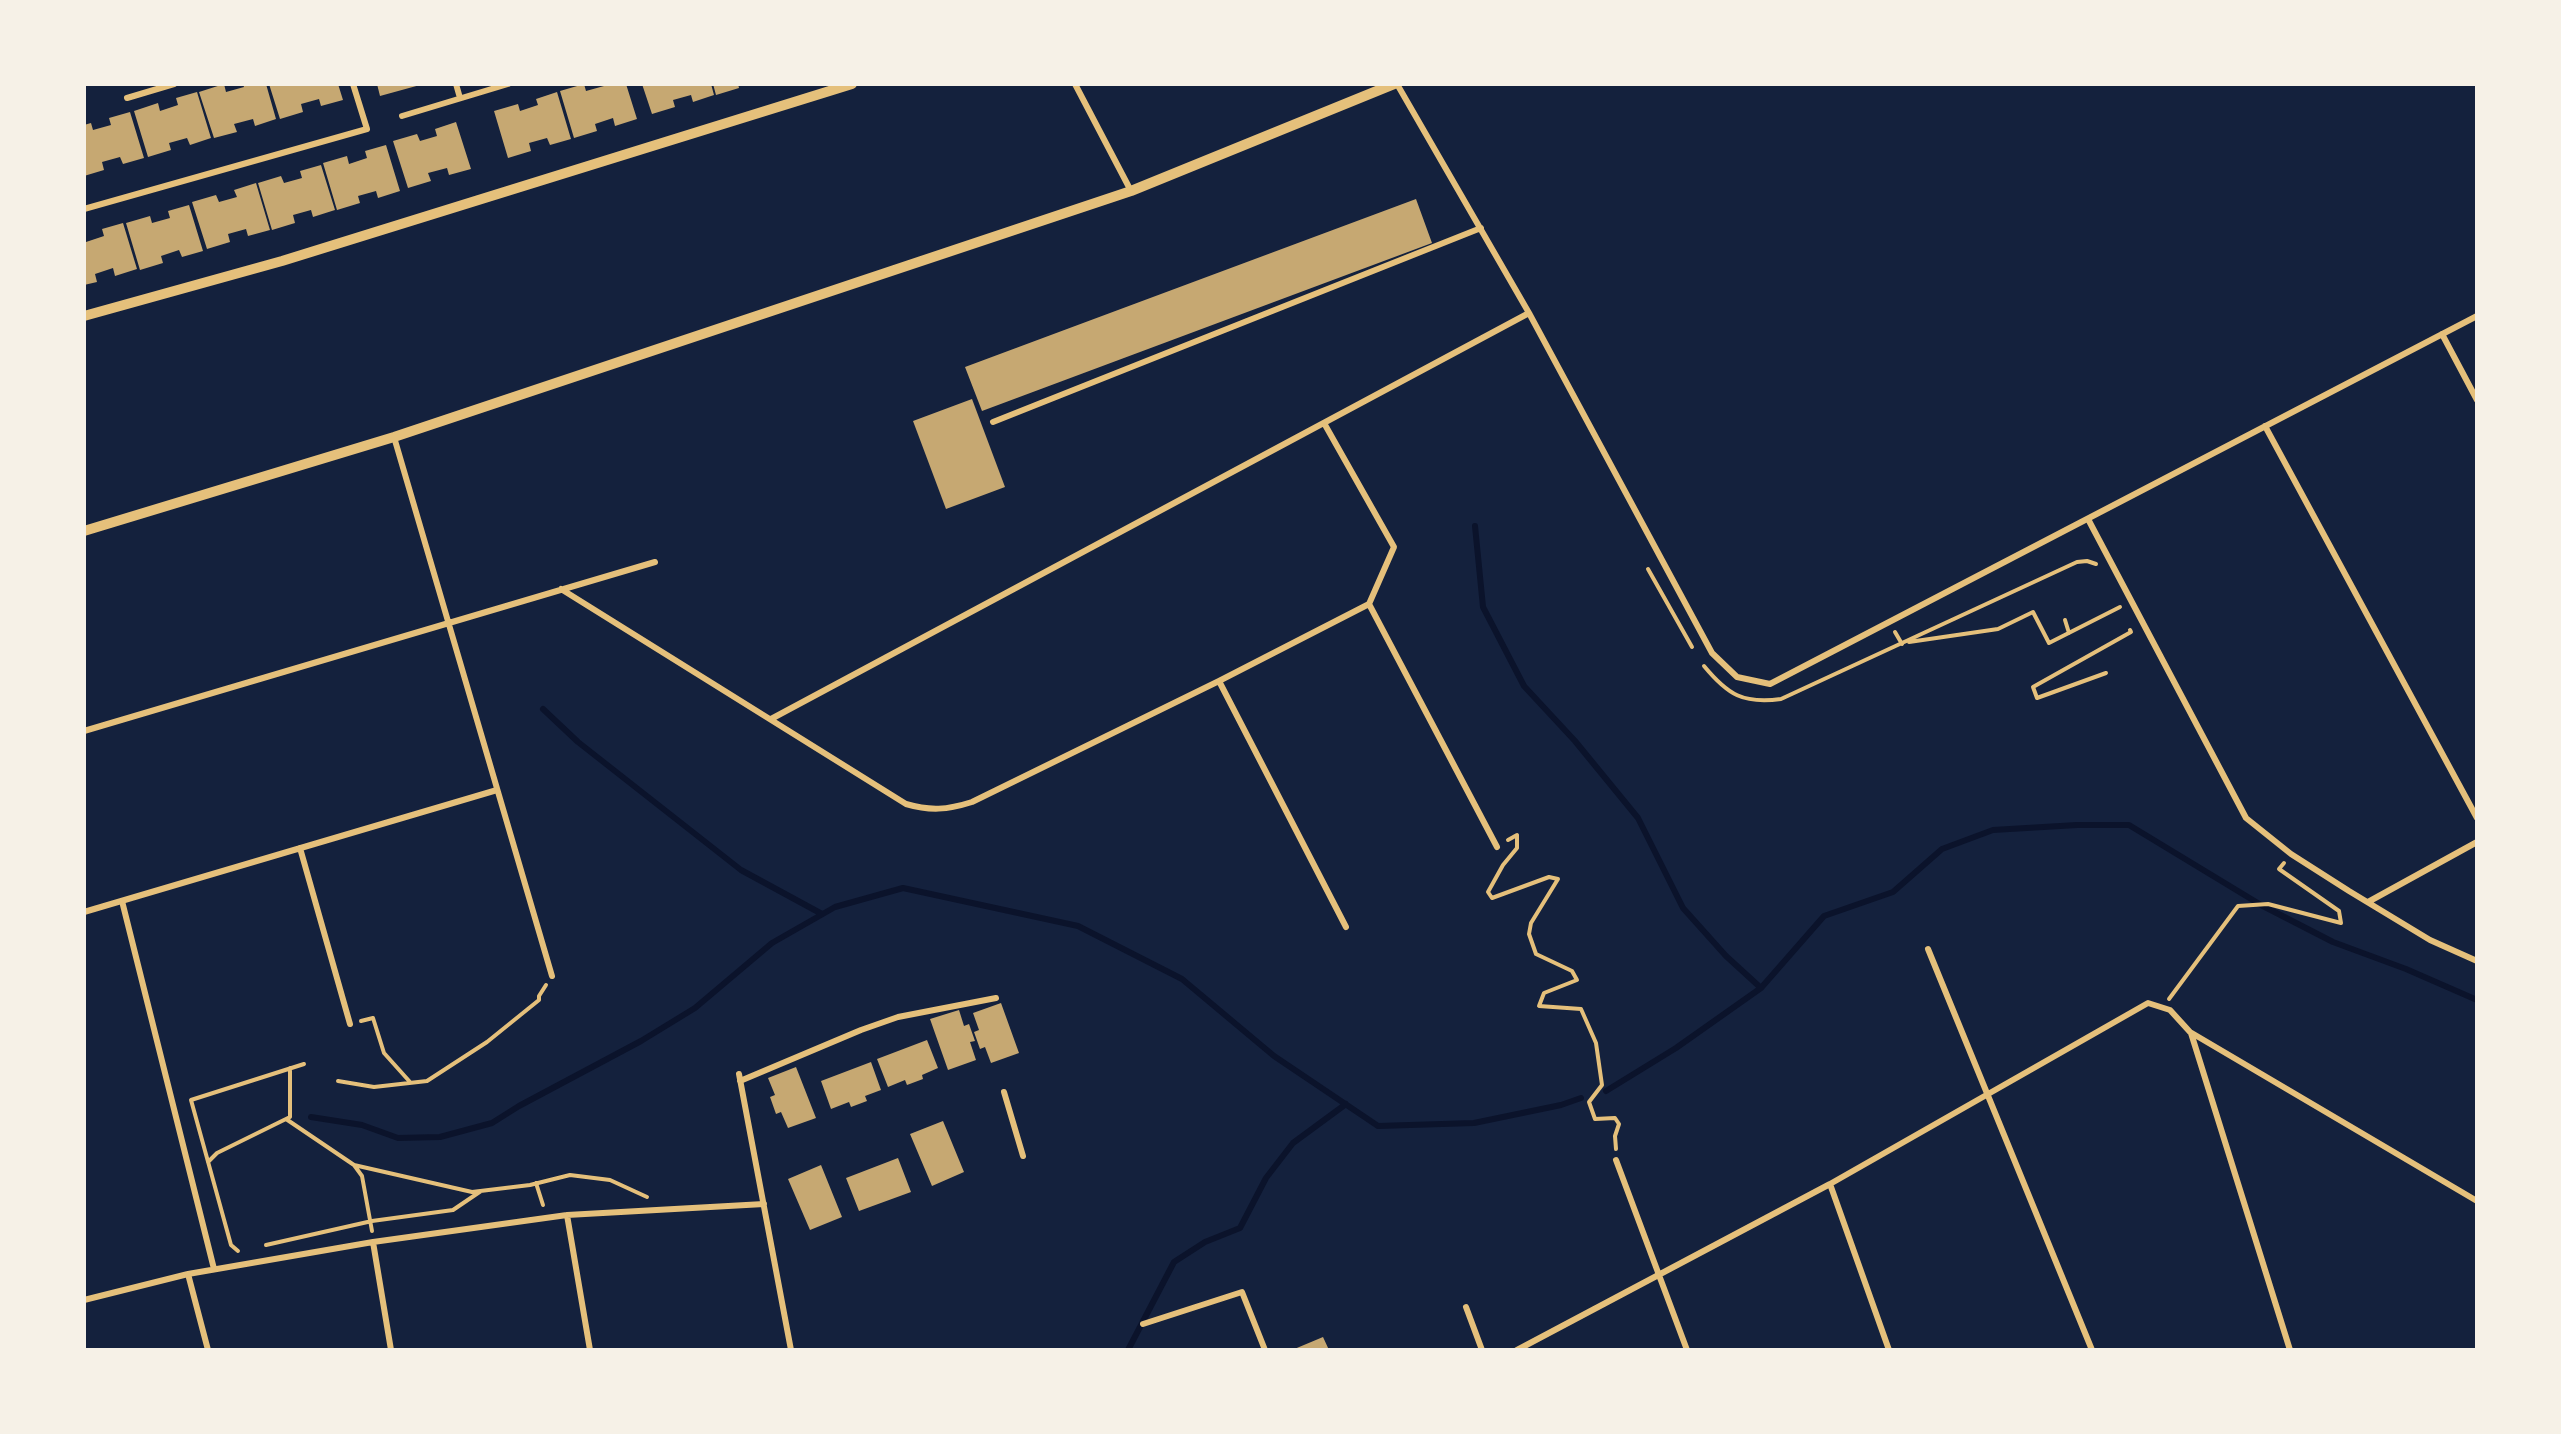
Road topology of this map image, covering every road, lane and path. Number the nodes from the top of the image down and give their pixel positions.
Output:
1 (174, 84) edge
2 (353, 84) edge
3 (456, 84) edge
4 (508, 84) edge
5 (852, 84) edge
6 (1075, 84) edge
7 (1395, 84) edge
8 (127, 98) dead end
9 (460, 98) junction
10 (402, 116) dead end
11 (1131, 191) junction
12 (84, 209) edge
13 (1481, 228) junction
14 (1529, 313) junction
15 (84, 316) edge
16 (2477, 316) edge
17 (2442, 334) junction
18 (2477, 400) edge
19 (993, 422) dead end
20 (1324, 423) junction
21 (2265, 426) junction
22 (394, 438) junction
23 (2088, 519) junction
24 (84, 531) edge
25 (655, 562) dead end
26 (1648, 570) dead end
27 (2104, 571) dead end
28 (561, 589) junction
29 (2131, 602) junction
30 (1369, 604) junction
31 (2119, 608) junction
32 (2123, 616) dead end
33 (2065, 620) dead end
34 (449, 624) junction
35 (2127, 624) dead end
36 (2069, 633) junction
37 (1902, 644) junction
38 (1694, 650) dead end
39 (1698, 658) dead end
40 (2106, 673) dead end
41 (1219, 681) junction
42 (771, 718) junction
43 (84, 731) edge
44 (497, 790) junction
45 (2477, 818) edge
46 (2477, 842) edge
47 (1497, 847) joint
48 (300, 848) junction
49 (2291, 854) junction
50 (122, 901) junction
51 (2368, 902) junction
52 (84, 912) edge
53 (1346, 927) dead end
54 (1928, 949) dead end
55 (2477, 961) edge
56 (552, 976) joint
57 (996, 998) dead end
58 (2163, 1006) junction
59 (373, 1018) dead end
60 (350, 1024) dead end
61 (2190, 1032) junction
62 (304, 1064) dead end
63 (290, 1068) junction
64 (338, 1081) dead end
65 (411, 1083) junction
66 (1004, 1092) dead end
67 (1988, 1095) junction
68 (286, 1119) junction
69 (1023, 1156) dead end
70 (1616, 1160) joint
71 (207, 1163) junction
72 (354, 1165) junction
73 (536, 1183) junction
74 (1830, 1184) junction
75 (481, 1191) junction
76 (2477, 1201) edge
77 (764, 1204) junction
78 (674, 1210) junction
79 (567, 1215) junction
80 (547, 1218) junction
81 (372, 1221) junction
82 (373, 1242) junction
83 (262, 1246) dead end
84 (240, 1251) dead end
85 (214, 1269) junction
86 (188, 1274) junction
87 (1660, 1275) junction
88 (84, 1300) edge
89 (1466, 1307) dead end
90 (1143, 1324) dead end
91 (208, 1350) edge
92 (391, 1350) edge
93 (590, 1350) edge
94 (791, 1350) edge
95 (1265, 1350) edge
96 (1482, 1350) edge
97 (1517, 1350) edge
98 (1687, 1350) edge
99 (1889, 1350) edge
100 (2092, 1350) edge
101 (2290, 1350) edge

1 - 8 street
2 - 12 street
3 - 9 street
4 - 9 street
5 - 15 street
6 - 11 street
7 - 11 street
7 - 13 street
9 - 10 street
11 - 22 street
13 - 14 street
13 - 19 street
14 - 20 street
14 - 23 street
16 - 17 street
17 - 18 street
17 - 21 street
20 - 30 street
20 - 42 street
21 - 23 street
21 - 45 street
22 - 24 street
22 - 34 street
23 - 29 street
25 - 28 street
26 - 38 path
27 - 37 path
28 - 34 street
28 - 42 street
29 - 31 path
29 - 49 street
30 - 41 street
30 - 47 street
31 - 32 path
31 - 36 path
33 - 36 path
34 - 43 street
34 - 44 street
35 - 40 path
36 - 37 path
37 - 39 path
41 - 42 street
41 - 53 street
44 - 48 street
44 - 56 street
46 - 51 street
47 - 70 path
48 - 50 street
48 - 60 street
49 - 51 street
49 - 58 path
50 - 52 street
50 - 85 street
51 - 55 street
54 - 67 street
56 - 65 path
57 - 77 street
58 - 61 street
58 - 67 street
59 - 65 path
61 - 76 street
61 - 101 street
62 - 63 path
63 - 68 path
63 - 71 path
64 - 65 path
66 - 69 street
67 - 74 street
67 - 100 street
68 - 71 path
68 - 72 path
70 - 87 street
71 - 84 path
72 - 75 path
72 - 81 path
73 - 75 path
73 - 78 path
73 - 80 path
74 - 87 street
74 - 99 street
75 - 81 path
77 - 78 street
77 - 94 street
78 - 79 street
79 - 80 street
79 - 93 street
80 - 82 street
81 - 83 path
82 - 85 street
82 - 92 street
85 - 86 street
86 - 88 street
86 - 91 street
87 - 97 street
87 - 98 street
89 - 96 street
90 - 95 street

